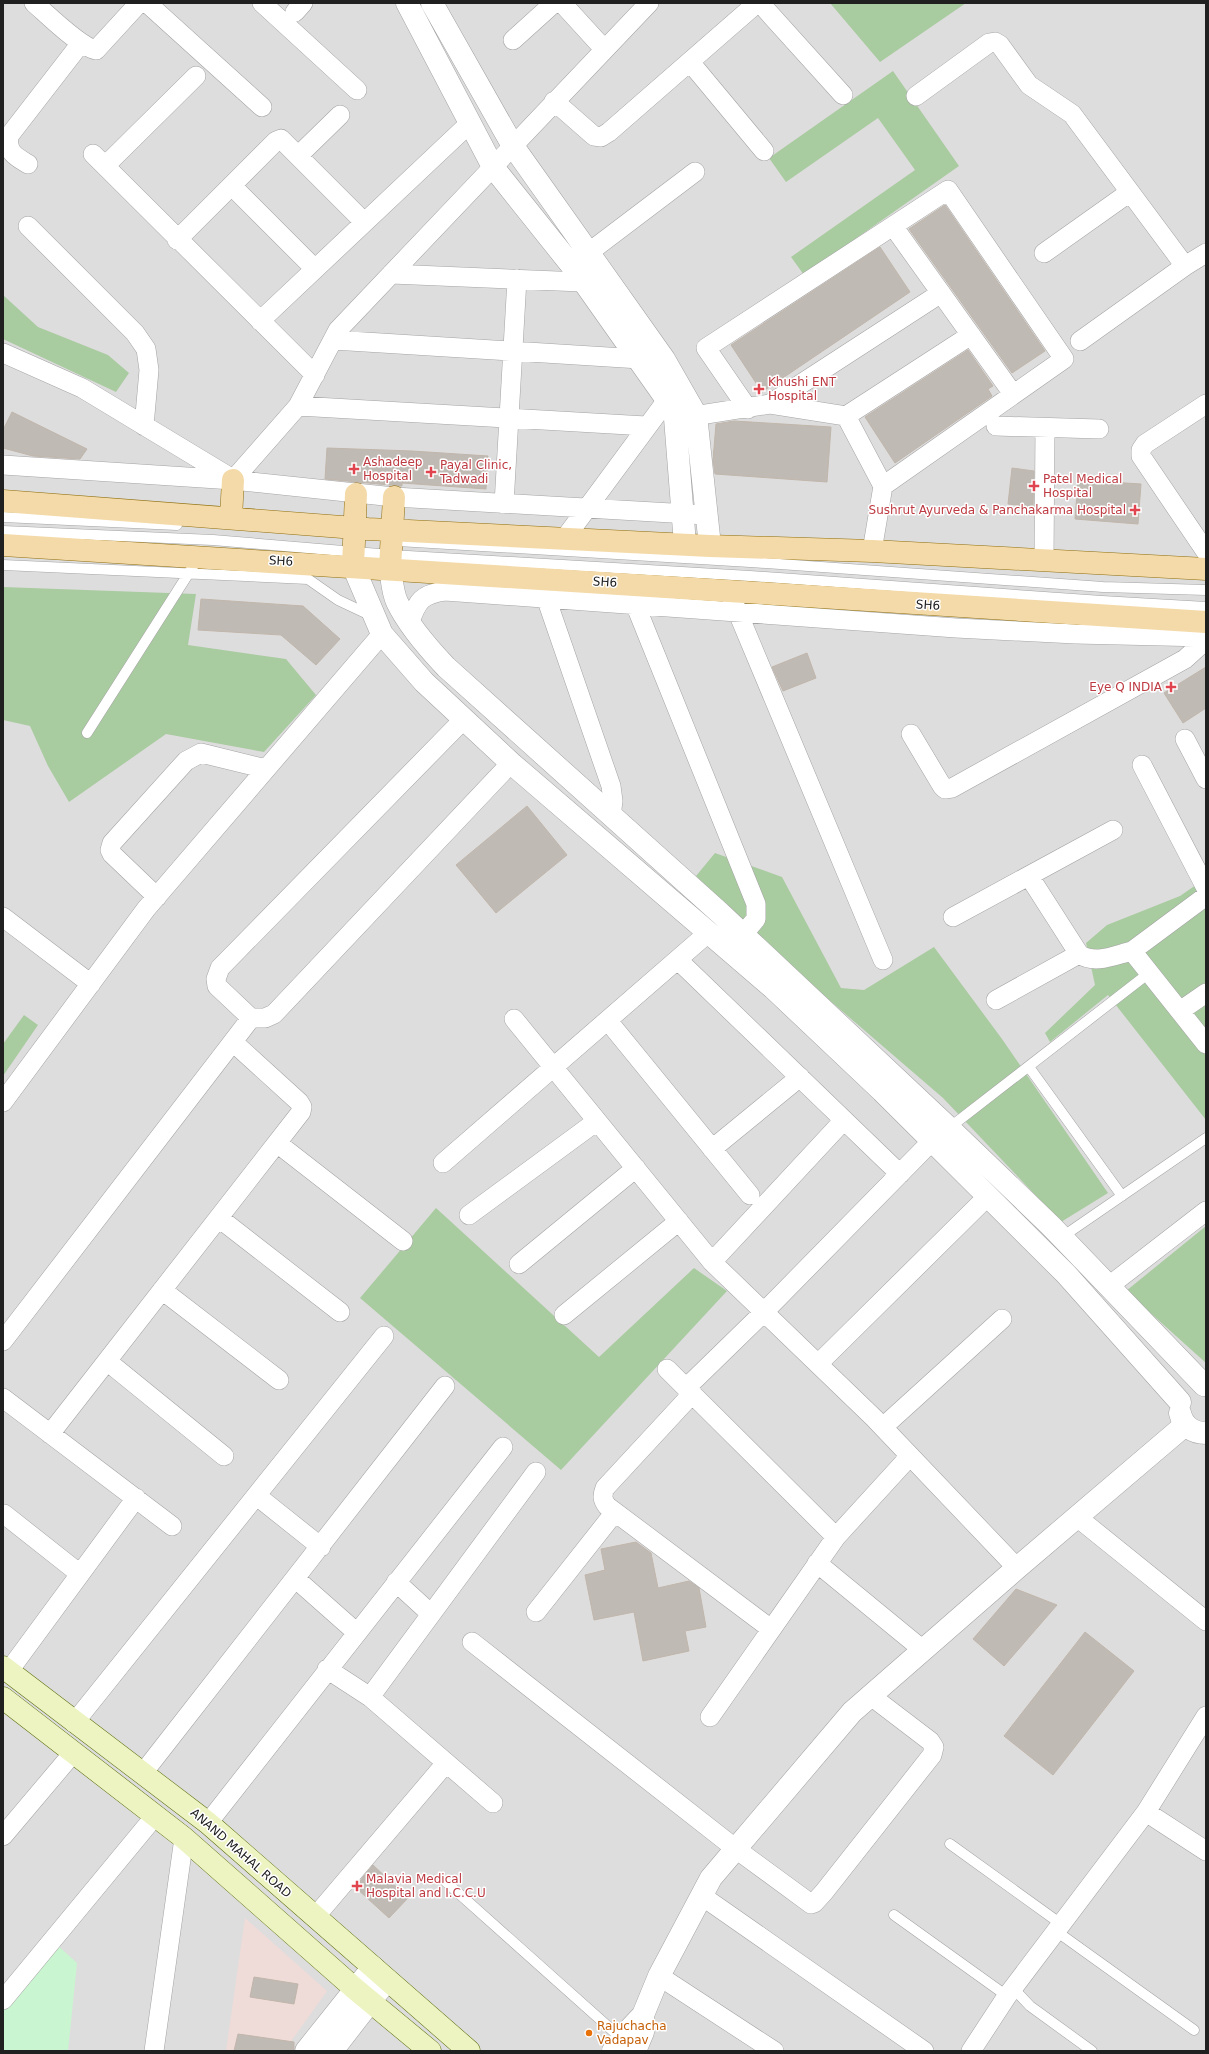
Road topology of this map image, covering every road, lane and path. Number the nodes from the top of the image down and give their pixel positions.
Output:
1 (34, 3) edge
2 (140, 3) edge
3 (147, 3) edge
4 (262, 3) edge
5 (407, 3) edge
6 (432, 3) edge
7 (554, 3) edge
8 (562, 3) edge
9 (649, 3) edge
10 (759, 3) edge
11 (514, 40) dead end
12 (81, 43) junction
13 (604, 49) junction
14 (690, 62) junction
15 (196, 76) dead end
16 (356, 90) dead end
17 (843, 95) dead end
18 (916, 96) dead end
19 (554, 101) junction
20 (262, 107) dead end
21 (340, 115) dead end
22 (470, 123) junction
23 (513, 146) junction
24 (764, 151) dead end
25 (298, 156) junction
26 (28, 164) dead end
27 (494, 167) junction
28 (695, 172) dead end
29 (232, 186) junction
30 (1130, 192) junction
31 (364, 222) junction
32 (28, 226) dead end
33 (893, 226) junction
34 (177, 240) junction
35 (588, 253) junction
36 (1044, 253) dead end
37 (1206, 253) edge
38 (1185, 266) junction
39 (315, 269) junction
40 (391, 274) junction
41 (517, 279) junction
42 (582, 282) junction
43 (941, 293) junction
44 (260, 321) junction
45 (971, 335) junction
46 (333, 340) junction
47 (1080, 340) dead end
48 (513, 351) junction
49 (3, 353) edge
50 (640, 359) junction
51 (314, 375) junction
52 (1013, 394) junction
53 (770, 404) junction
54 (1206, 404) edge
55 (298, 406) junction
56 (748, 409) junction
57 (680, 411) junction
58 (846, 416) junction
59 (509, 419) junction
60 (144, 426) junction
61 (646, 426) junction
62 (996, 426) dead end
63 (1045, 428) junction
64 (1099, 429) dead end
65 (3, 465) edge
66 (233, 480) junction
67 (883, 486) junction
68 (356, 494) junction
69 (394, 497) junction
70 (3, 501) edge
71 (504, 504) junction
72 (586, 509) junction
73 (682, 512) junction
74 (706, 514) junction
75 (3, 517) edge
76 (231, 518) junction
77 (3, 531) edge
78 (565, 538) junction
79 (351, 543) junction
80 (685, 544) junction
81 (3, 545) edge
82 (710, 546) junction
83 (390, 547) junction
84 (872, 551) junction
85 (1206, 552) edge
86 (199, 557) junction
87 (1044, 561) junction
88 (3, 565) edge
89 (1206, 569) edge
90 (188, 575) junction
91 (538, 578) junction
92 (1206, 590) edge
93 (546, 599) junction
94 (733, 602) junction
95 (635, 604) junction
96 (1206, 607) edge
97 (410, 622) junction
98 (1206, 622) edge
99 (379, 626) junction
100 (1206, 637) edge
101 (1206, 640) edge
102 (464, 719) junction
103 (87, 733) dead end
104 (911, 734) dead end
105 (1185, 739) dead end
106 (511, 764) junction
107 (1142, 765) dead end
108 (266, 769) junction
109 (1206, 779) edge
110 (611, 816) junction
111 (1113, 830) dead end
112 (1029, 876) junction
113 (1206, 888) edge
114 (1206, 896) edge
115 (157, 897) junction
116 (3, 917) edge
117 (953, 917) dead end
118 (708, 933) junction
119 (744, 935) junction
120 (729, 951) junction
121 (1132, 951) junction
122 (1079, 954) junction
123 (678, 960) junction
124 (883, 960) dead end
125 (1149, 973) junction
126 (91, 984) junction
127 (1206, 993) edge
128 (996, 1000) dead end
129 (1180, 1011) junction
130 (251, 1018) junction
131 (514, 1019) dead end
132 (608, 1021) junction
133 (233, 1042) junction
134 (1206, 1044) edge
135 (1029, 1067) junction
136 (554, 1068) junction
137 (800, 1078) junction
138 (3, 1102) edge
139 (844, 1120) junction
140 (597, 1121) junction
141 (949, 1128) junction
142 (1206, 1138) edge
143 (931, 1142) junction
144 (277, 1143) junction
145 (712, 1149) junction
146 (443, 1163) dead end
147 (636, 1168) junction
148 (900, 1174) junction
149 (750, 1195) dead end
150 (1122, 1196) junction
151 (987, 1197) junction
152 (1206, 1210) edge
153 (469, 1215) dead end
154 (218, 1218) junction
155 (679, 1221) junction
156 (1062, 1237) junction
157 (403, 1241) dead end
158 (712, 1262) junction
159 (518, 1264) dead end
160 (1109, 1286) junction
161 (162, 1290) junction
162 (340, 1312) dead end
163 (764, 1312) junction
164 (564, 1315) dead end
165 (1002, 1320) dead end
166 (384, 1336) dead end
167 (3, 1340) edge
168 (107, 1361) junction
169 (818, 1364) junction
170 (667, 1369) dead end
171 (279, 1380) dead end
172 (1205, 1385) edge
173 (445, 1386) dead end
174 (689, 1391) junction
175 (3, 1398) edge
176 (1180, 1402) junction
177 (883, 1427) junction
178 (1200, 1432) edge
179 (50, 1434) junction
180 (503, 1447) dead end
181 (224, 1456) dead end
182 (910, 1456) junction
183 (536, 1472) dead end
184 (257, 1496) junction
185 (136, 1498) junction
186 (615, 1512) junction
187 (4, 1514) edge
188 (1077, 1517) junction
189 (172, 1526) dead end
190 (836, 1536) junction
191 (321, 1547) junction
192 (817, 1563) junction
193 (1017, 1568) junction
194 (80, 1574) junction
195 (296, 1579) junction
196 (396, 1582) junction
197 (536, 1612) dead end
198 (431, 1614) junction
199 (1206, 1621) edge
200 (771, 1629) junction
201 (356, 1632) junction
202 (472, 1642) dead end
203 (923, 1650) junction
204 (327, 1669) junction
205 (6, 1670) edge
206 (871, 1696) junction
207 (370, 1697) junction
208 (3, 1698) edge
209 (1206, 1716) edge
210 (710, 1717) dead end
211 (74, 1723) junction
212 (73, 1752) junction
213 (446, 1763) junction
214 (143, 1773) junction
215 (493, 1803) dead end
216 (1146, 1812) junction
217 (155, 1816) junction
218 (208, 1823) junction
219 (3, 1836) edge
220 (184, 1838) junction
221 (950, 1844) dead end
222 (1204, 1845) edge
223 (736, 1849) junction
224 (446, 1882) dead end
225 (702, 1896) junction
226 (894, 1915) dead end
227 (315, 1917) junction
228 (1058, 1928) junction
229 (380, 1973) junction
230 (659, 1976) junction
231 (1010, 1992) junction
232 (362, 1994) junction
233 (3, 2000) edge
234 (1194, 2030) dead end
235 (624, 2047) edge
236 (154, 2051) edge
237 (306, 2051) edge
238 (332, 2051) edge
239 (430, 2051) edge
240 (469, 2051) edge
241 (774, 2051) edge
242 (924, 2051) edge
243 (970, 2051) edge
244 (1092, 2051) edge

1 - 12 street
2 - 12 street
3 - 20 street
4 - 16 street
5 - 22 street
6 - 23 street
7 - 11 street
8 - 13 street
9 - 13 street
10 - 14 street
10 - 17 street
12 - 26 street
13 - 19 street
14 - 19 street
14 - 24 street
15 - 34 street
18 - 30 street
19 - 23 street
21 - 25 street
22 - 27 street
22 - 31 street
23 - 27 street
23 - 35 street
25 - 29 street
25 - 31 street
27 - 40 street
27 - 42 street
28 - 35 street
29 - 34 street
29 - 39 street
30 - 36 street
30 - 38 street
31 - 39 street
32 - 60 street
33 - 43 street
33 - 52 street
33 - 56 street
34 - 44 street
35 - 57 street
37 - 38 street
38 - 47 street
39 - 44 street
40 - 41 street
40 - 46 street
41 - 42 street
41 - 48 street
42 - 50 street
43 - 45 street
43 - 53 street
44 - 51 street
45 - 52 street
45 - 58 street
46 - 48 street
46 - 51 street
48 - 50 street
48 - 59 street
49 - 60 street
50 - 57 street
51 - 55 street
52 - 67 street
53 - 56 street
53 - 58 street
54 - 85 street
55 - 59 street
55 - 66 street
56 - 57 street
57 - 61 street
57 - 73 street
57 - 74 street
58 - 67 street
59 - 61 street
59 - 71 street
60 - 66 street
61 - 72 street
62 - 63 street
63 - 64 street
63 - 87 street
65 - 66 street
66 - 68 street
66 - 76 main road
67 - 84 street
68 - 69 street
68 - 79 main road
69 - 71 street
69 - 83 main road
70 - 76 main road
71 - 72 street
72 - 73 street
72 - 78 street
73 - 74 street
73 - 80 street
74 - 82 street
75 - 79 lane
76 - 79 main road
77 - 79 lane
78 - 80 main road
78 - 83 main road
79 - 83 main road, SH6
79 - 83 main road
79 - 86 main road, SH6
79 - 99 street
80 - 82 main road
81 - 86 main road, SH6
82 - 84 main road
83 - 91 main road, SH6
83 - 92 lane
83 - 96 lane
83 - 97 street
84 - 87 main road
86 - 90 lane
87 - 89 main road
88 - 90 lane
90 - 99 lane
90 - 103 lane
91 - 93 street
91 - 94 main road, SH6
93 - 95 street
93 - 97 street
93 - 110 street
94 - 95 street
94 - 98 main road, SH6
94 - 100 street
94 - 124 street
95 - 119 street
97 - 110 street
99 - 102 street
99 - 108 street
101 - 104 street
102 - 106 street
102 - 130 street
105 - 109 street
106 - 118 street
106 - 130 street
107 - 113 street
108 - 115 street
108 - 115 street
110 - 119 street
111 - 112 street
112 - 117 street
112 - 122 street
114 - 121 street
115 - 126 street
116 - 126 street
118 - 120 street
118 - 123 street
119 - 120 street
119 - 141 street
120 - 143 street
121 - 122 street
121 - 125 street
122 - 128 street
123 - 132 street
123 - 137 street
125 - 129 street
125 - 135 lane
126 - 138 street
127 - 129 street
129 - 134 street
130 - 133 street
131 - 136 street
132 - 136 street
132 - 145 street
133 - 144 street
133 - 167 street
135 - 141 lane
135 - 150 lane
136 - 140 street
136 - 146 street
137 - 139 street
137 - 145 street
139 - 148 street
139 - 158 street
140 - 147 street
140 - 153 street
141 - 156 street
142 - 150 lane
143 - 148 street
143 - 151 street
144 - 154 street
144 - 157 street
145 - 149 street
147 - 155 street
147 - 159 street
148 - 163 street
150 - 156 lane
151 - 169 street
151 - 176 street
152 - 160 street
154 - 161 street
154 - 162 street
155 - 158 street
155 - 164 street
156 - 160 street
158 - 163 street
160 - 172 street
161 - 168 street
161 - 171 street
163 - 169 street
163 - 174 street
165 - 177 street
166 - 184 street
168 - 179 street
168 - 181 street
169 - 177 street
170 - 174 street
172 - 176 street
173 - 191 street
174 - 186 street
174 - 190 street
175 - 179 street
176 - 178 street
177 - 182 street
178 - 188 street
179 - 185 street
180 - 196 street
182 - 190 street
182 - 193 street
183 - 198 street
184 - 191 street
184 - 211 street
185 - 189 street
185 - 194 street
186 - 197 street
186 - 200 street
187 - 194 street
188 - 193 street
188 - 199 street
190 - 192 street
191 - 195 street
192 - 200 street
192 - 203 street
193 - 203 street
194 - 205 street
195 - 201 street
195 - 214 street
196 - 198 street
196 - 201 street
198 - 207 street
200 - 210 street
201 - 204 street
202 - 223 street
203 - 206 street
204 - 207 street
204 - 218 street
205 - 211 main road, ANAND MAHAL ROAD
206 - 223 street
206 - 223 street
207 - 213 street
208 - 212 main road
209 - 216 street
211 - 214 main road, ANAND MAHAL ROAD
212 - 217 main road
212 - 219 street
213 - 215 street
213 - 227 street
214 - 218 main road, ANAND MAHAL ROAD
216 - 222 street
216 - 228 street
217 - 220 main road
217 - 233 street
218 - 227 main road, ANAND MAHAL ROAD
220 - 232 main road
220 - 236 street
221 - 228 lane
223 - 225 street
224 - 235 lane
225 - 230 street
225 - 242 street
226 - 231 lane
227 - 229 main road, ANAND MAHAL ROAD
228 - 231 street
228 - 234 lane
229 - 232 street
229 - 240 main road, ANAND MAHAL ROAD
230 - 235 street
230 - 241 street
231 - 243 street
231 - 244 lane
232 - 237 street
232 - 238 street
232 - 239 main road

